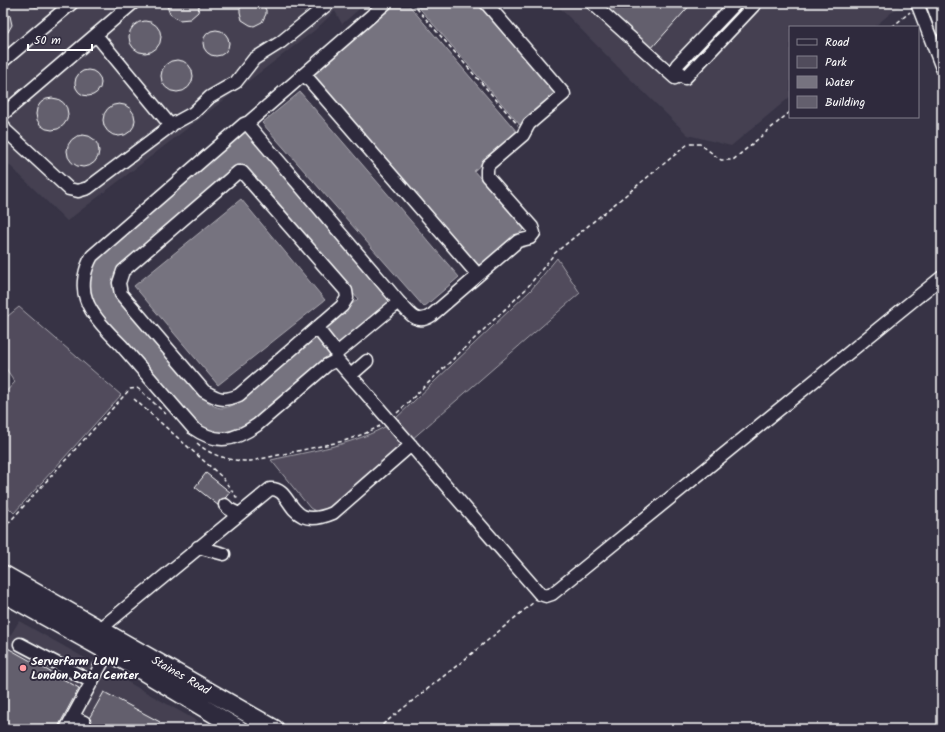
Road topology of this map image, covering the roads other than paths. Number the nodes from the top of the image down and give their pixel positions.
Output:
1 (72, 3) edge
2 (133, 3) edge
3 (330, 3) edge
4 (386, 3) edge
5 (486, 3) edge
6 (592, 3) edge
7 (736, 3) edge
8 (756, 3) edge
9 (932, 3) edge
10 (918, 5) edge
11 (942, 30) edge
12 (96, 35) junction
13 (3, 61) edge
14 (942, 68) edge
15 (304, 74) junction
16 (682, 74) junction
17 (3, 114) edge
18 (249, 122) junction
19 (3, 125) edge
20 (171, 126) junction
21 (478, 275) junction
22 (942, 277) edge
23 (399, 302) junction
24 (317, 328) junction
25 (337, 356) junction
26 (367, 360) dead end
27 (351, 375) junction
28 (411, 445) junction
29 (225, 505) dead end
30 (242, 512) junction
31 (198, 547) junction
32 (224, 554) dead end
33 (3, 574) edge
34 (3, 593) edge
35 (99, 630) junction
36 (20, 644) dead end
37 (108, 652) junction
38 (92, 682) junction
39 (73, 717) junction
40 (66, 729) edge
41 (80, 729) edge
42 (239, 729) edge
43 (276, 729) edge

1 - 13 street
2 - 12 street
3 - 20 street
4 - 15 street
5 - 21 street
6 - 16 street
7 - 16 street
8 - 16 street
9 - 11 street
10 - 14 street
12 - 17 street
12 - 20 street
15 - 18 street
15 - 21 street
18 - 23 street
18 - 25 street
19 - 20 street
21 - 23 street
22 - 28 street
23 - 25 street
24 - 24 street
24 - 25 street
25 - 27 street
26 - 27 street
27 - 28 street
28 - 30 street
29 - 30 street
30 - 31 street
31 - 32 street
31 - 35 street
33 - 35 highway, Staines Road
34 - 37 highway, Staines Road
35 - 43 highway, Staines Road
36 - 38 street
37 - 38 street
37 - 42 highway, Staines Road
38 - 39 street
39 - 40 street
39 - 41 street

